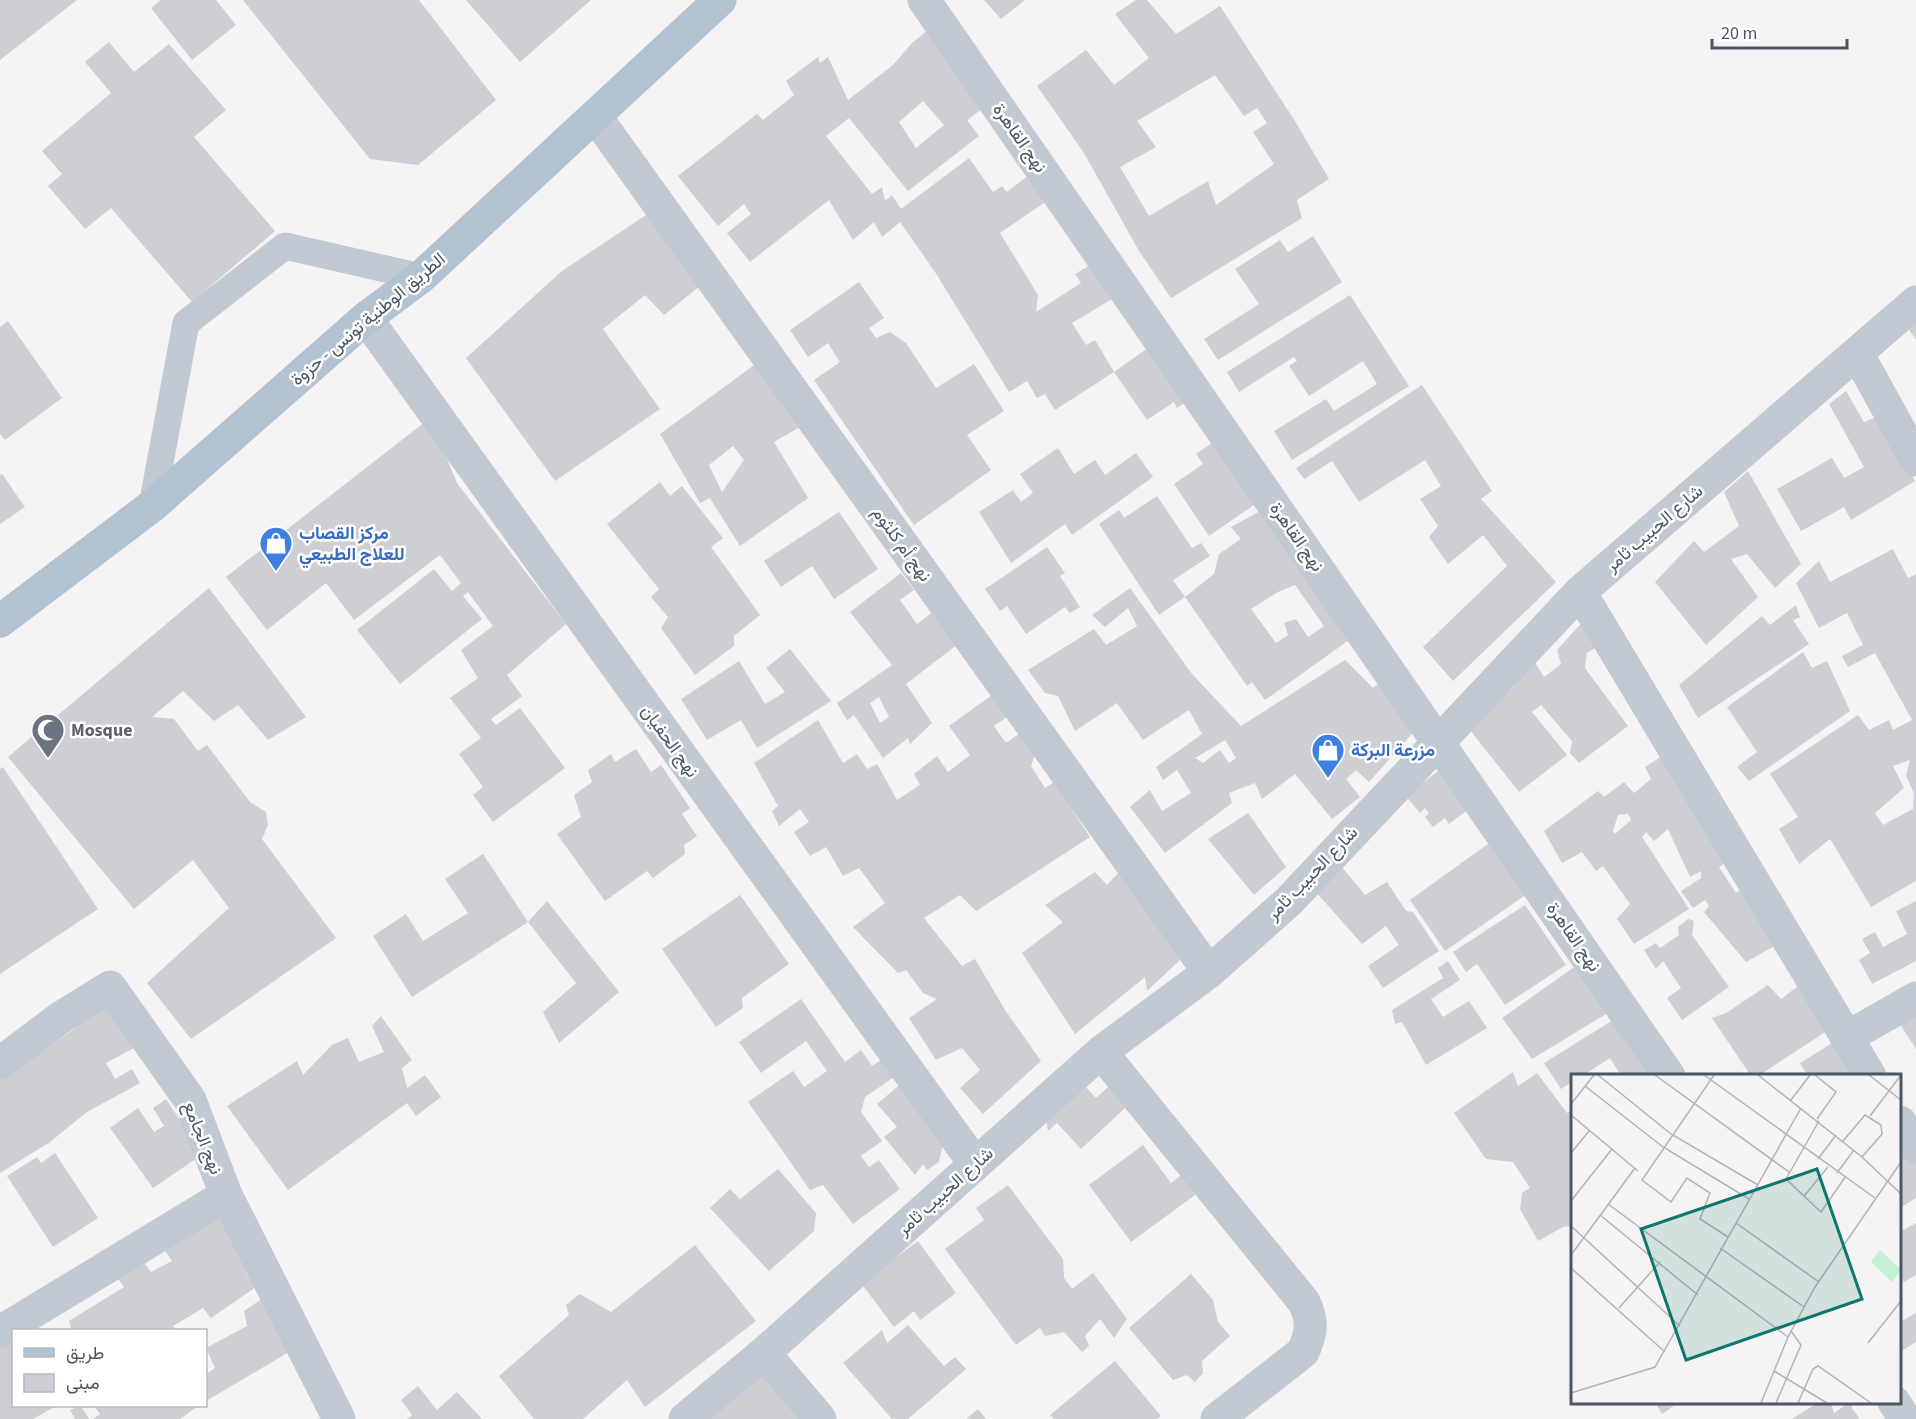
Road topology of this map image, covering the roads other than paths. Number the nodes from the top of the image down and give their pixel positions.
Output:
1 (720, 0) edge
2 (924, 0) edge
3 (596, 117) junction
4 (421, 277) junction
5 (1916, 302) edge
6 (366, 318) junction
7 (1857, 353) junction
8 (1916, 460) edge
9 (152, 506) junction
10 (1580, 592) junction
11 (0, 621) edge
12 (1438, 740) junction
13 (1209, 972) junction
14 (1916, 998) edge
15 (1846, 1038) junction
16 (1101, 1052) junction
17 (0, 1063) edge
18 (1668, 1074) edge
19 (1869, 1074) edge
20 (1901, 1125) edge
21 (1916, 1148) edge
22 (975, 1164) junction
23 (226, 1195) junction
24 (0, 1332) edge
25 (764, 1353) junction
26 (1895, 1404) edge
27 (339, 1419) edge
28 (685, 1419) edge
29 (820, 1419) edge
30 (1217, 1419) edge
31 (1905, 1419) edge

1 - 3 main road, الطريق الوطنية تونس - حزوة
2 - 12 street, نهج القاهرة
3 - 4 main road, الطريق الوطنية تونس - حزوة
3 - 13 street, نهج أم كلثوم
4 - 6 main road, الطريق الوطنية تونس - حزوة
4 - 9 lane
5 - 7 street, شارع الحبيب ثامر
6 - 9 main road, الطريق الوطنية تونس - حزوة
6 - 22 street, نهج الحفيان
7 - 8 street
7 - 10 street, شارع الحبيب ثامر
9 - 11 main road, الطريق الوطنية تونس - حزوة
10 - 12 street, شارع الحبيب ثامر
10 - 15 street
12 - 13 street, شارع الحبيب ثامر
12 - 18 street, نهج القاهرة
13 - 16 street, شارع الحبيب ثامر
14 - 15 street
15 - 19 street
16 - 22 street, شارع الحبيب ثامر
16 - 30 street
17 - 23 street, نهج الجامع
20 - 21 street
22 - 25 street, شارع الحبيب ثامر
23 - 24 street
23 - 27 street, نهج الجامع
25 - 28 street, شارع الحبيب ثامر
25 - 29 street
26 - 31 street

